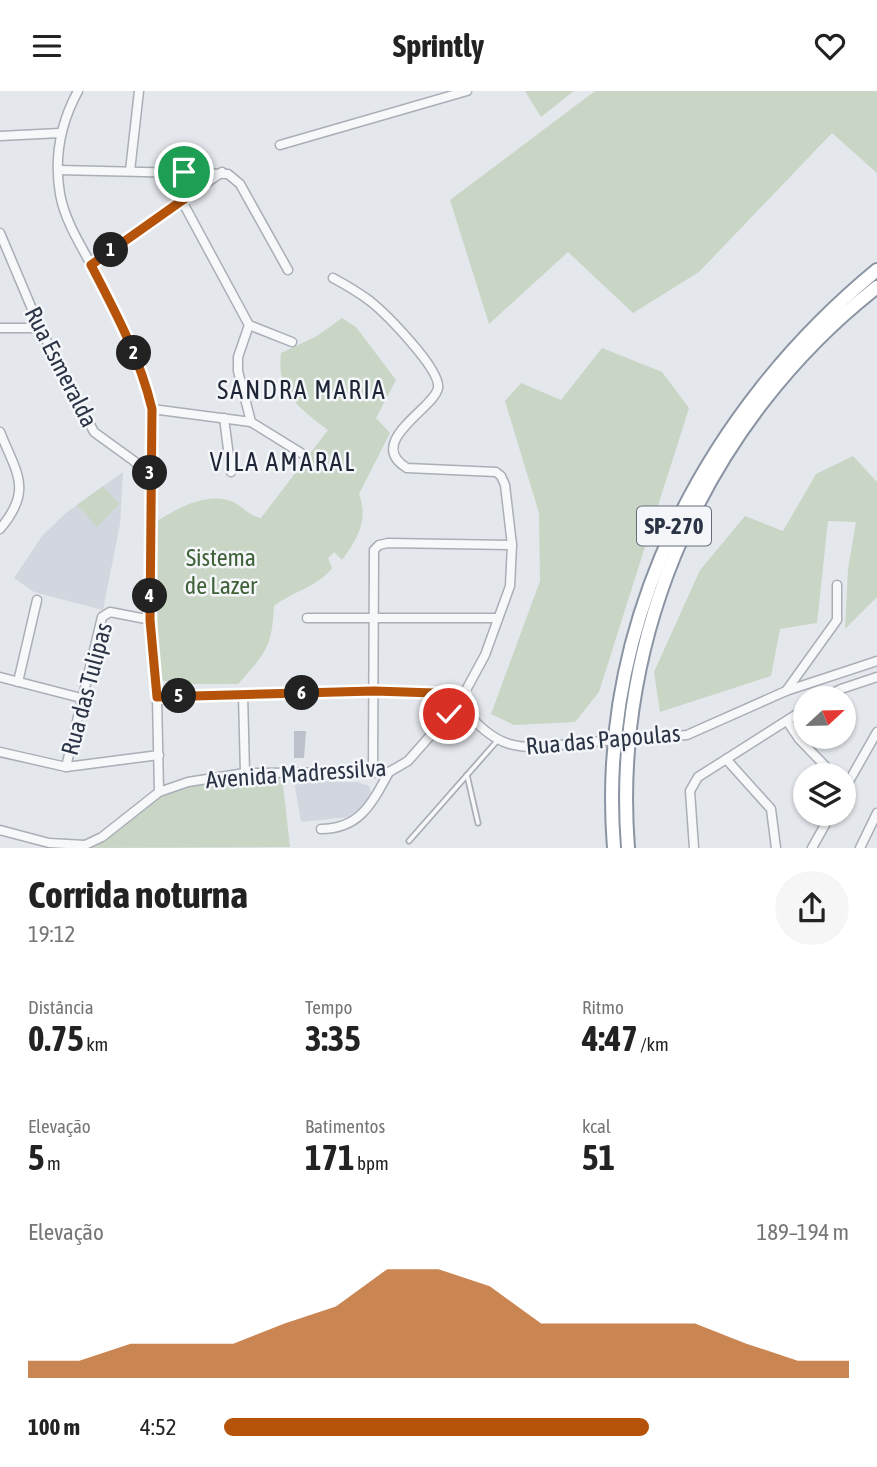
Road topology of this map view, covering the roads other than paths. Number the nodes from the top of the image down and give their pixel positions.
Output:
1 (78, 91) edge
2 (139, 91) edge
3 (467, 91) edge
4 (60, 132) junction
5 (0, 136) edge
6 (281, 145) dead end
7 (59, 170) junction
8 (130, 171) junction
9 (184, 172) junction
10 (222, 172) junction
11 (194, 192) junction
12 (182, 201) junction
13 (0, 233) edge
14 (91, 265) junction
15 (877, 269) edge
16 (288, 270) dead end
17 (334, 278) dead end
18 (877, 287) edge
19 (249, 324) junction
20 (0, 328) edge
21 (40, 328) junction
22 (292, 342) dead end
23 (152, 409) junction
24 (223, 418) junction
25 (251, 422) junction
26 (0, 432) edge
27 (300, 453) dead end
28 (231, 472) dead end
29 (150, 479) junction
30 (0, 529) edge
31 (512, 545) junction
32 (837, 585) dead end
33 (37, 600) dead end
34 (307, 618) dead end
35 (498, 618) junction
36 (374, 619) junction
37 (150, 620) junction
38 (877, 661) edge
39 (0, 677) edge
40 (877, 677) edge
41 (18, 682) junction
42 (850, 686) edge
43 (374, 691) junction
44 (786, 691) junction
45 (243, 694) junction
46 (465, 694) junction
47 (157, 697) junction
48 (82, 698) junction
49 (459, 703) junction
50 (793, 717) edge
51 (787, 721) junction
52 (877, 732) edge
53 (497, 741) junction
54 (0, 752) edge
55 (159, 755) junction
56 (726, 759) junction
57 (822, 763) edge
58 (66, 767) junction
59 (856, 767) edge
60 (389, 772) junction
61 (245, 773) junction
62 (373, 773) junction
63 (467, 775) junction
64 (159, 792) junction
65 (877, 813) edge
66 (478, 823) dead end
67 (824, 826) edge
68 (321, 829) dead end
69 (0, 830) edge
70 (409, 841) dead end
71 (614, 848) edge
72 (628, 848) edge
73 (694, 848) edge
74 (776, 848) edge
75 (812, 848) edge
76 (860, 848) edge

1 - 4 street
2 - 8 street
3 - 6 street
4 - 5 street
4 - 7 street
7 - 8 street
7 - 14 street
8 - 9 street
9 - 10 street
9 - 11 street
10 - 11 street
10 - 16 street
11 - 12 street
12 - 14 street
12 - 19 street
13 - 21 street, Rua Esmeralda
14 - 23 street
15 - 71 highway, SP-270
17 - 31 street, Avenida Madressilva
18 - 72 highway, SP-270
19 - 22 street
19 - 25 street
20 - 21 street
21 - 29 street, Rua Esmeralda
23 - 24 street
23 - 29 street
24 - 25 street
24 - 28 street
25 - 27 street
26 - 30 street
29 - 37 street
31 - 35 street, Avenida Madressilva
31 - 36 street
32 - 44 street
33 - 41 street
34 - 36 street
35 - 36 street
35 - 46 street, Avenida Madressilva
36 - 43 street
37 - 47 street
37 - 48 street, Rua das Tulipas
38 - 44 street, Rua das Papoulas
39 - 41 street
40 - 42 street
41 - 48 street
43 - 45 street
43 - 46 street
43 - 62 street
44 - 53 street, Rua das Papoulas, bridge
45 - 47 street
45 - 61 street
46 - 49 street, Avenida Madressilva
47 - 55 street
48 - 58 street, Rua das Tulipas
49 - 53 street, Rua das Papoulas
49 - 60 street, Avenida Madressilva
50 - 51 street
51 - 56 street
51 - 57 street
52 - 59 street
53 - 63 lane
54 - 58 street
55 - 58 street
55 - 64 street
56 - 73 street
56 - 74 street
60 - 62 street, Avenida Madressilva
60 - 68 street
61 - 62 street, Avenida Madressilva
61 - 64 street, Avenida Madressilva
63 - 66 lane
63 - 70 lane
64 - 69 street, Avenida Madressilva
65 - 76 street
67 - 75 street

